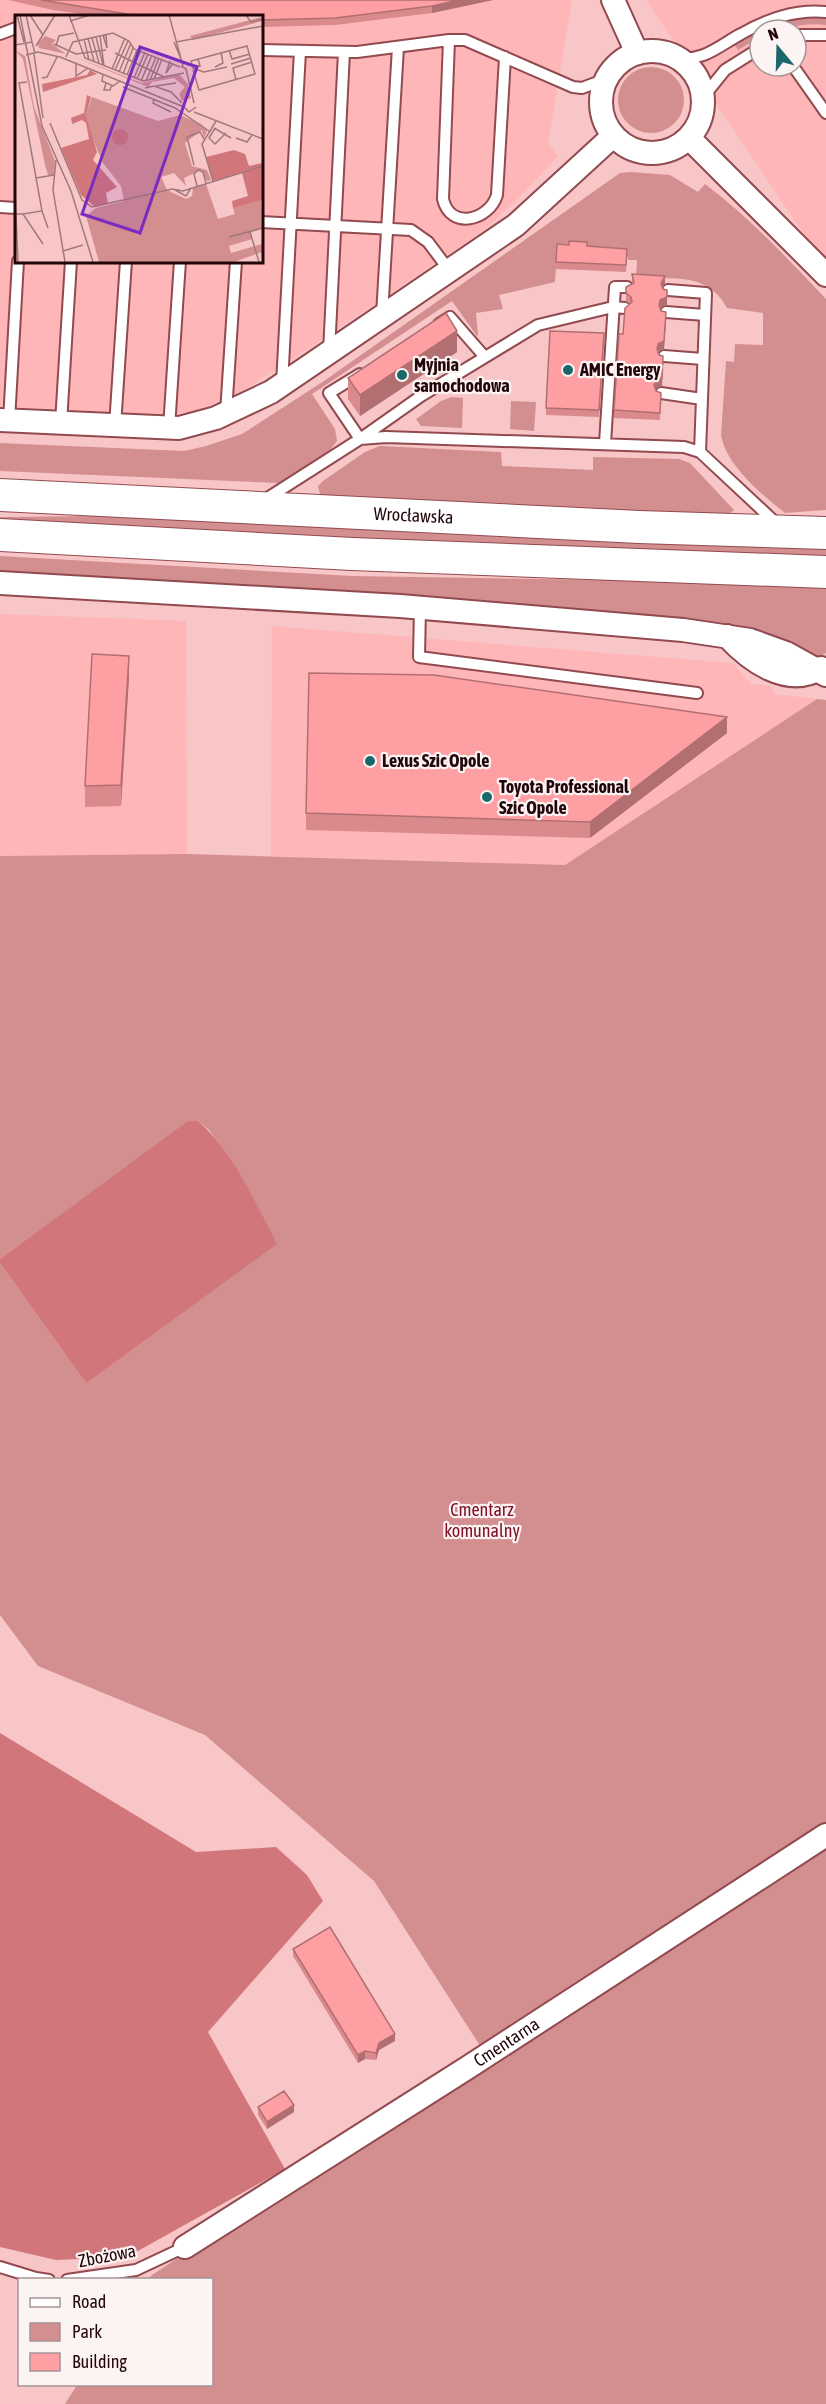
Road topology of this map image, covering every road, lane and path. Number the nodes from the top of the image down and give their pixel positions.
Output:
1 (613, 0) edge
2 (826, 12) edge
3 (15, 28) edge
4 (0, 34) edge
5 (808, 35) edge
6 (826, 35) edge
7 (448, 40) junction
8 (398, 47) junction
9 (262, 50) edge
10 (300, 51) junction
11 (344, 52) junction
12 (637, 53) junction
13 (748, 55) edge
14 (505, 57) junction
15 (677, 57) junction
16 (802, 78) edge
17 (606, 79) junction
18 (704, 96) junction
19 (826, 113) edge
20 (613, 136) junction
21 (689, 138) junction
22 (0, 207) edge
23 (15, 208) edge
24 (262, 222) edge
25 (291, 223) junction
26 (336, 225) junction
27 (387, 228) junction
28 (18, 262) edge
29 (71, 262) edge
30 (126, 262) edge
31 (180, 262) edge
32 (236, 262) edge
33 (449, 270) junction
34 (826, 275) edge
35 (627, 287) edge
36 (668, 290) edge
37 (614, 307) junction
38 (626, 308) edge
39 (666, 312) edge
40 (382, 315) junction
41 (705, 315) junction
42 (430, 330) edge
43 (329, 352) junction
44 (611, 352) junction
45 (623, 353) edge
46 (484, 356) junction
47 (664, 356) edge
48 (704, 359) junction
49 (369, 368) edge
50 (282, 384) junction
51 (609, 388) junction
52 (621, 390) edge
53 (662, 393) edge
54 (702, 399) junction
55 (226, 414) junction
56 (4, 420) edge
57 (61, 423) junction
58 (115, 426) junction
59 (169, 428) junction
60 (360, 439) junction
61 (605, 443) junction
62 (700, 452) junction
63 (0, 495) edge
64 (253, 508) junction
65 (789, 532) junction
66 (826, 532) edge
67 (0, 535) edge
68 (826, 572) edge
69 (0, 583) edge
70 (420, 608) junction
71 (823, 670) edge
72 (697, 693) dead end
73 (826, 1835) edge
74 (184, 2247) joint
75 (0, 2267) edge
76 (36, 2278) edge
77 (81, 2278) edge

1 - 12 street
2 - 15 lane
3 - 4 lane
5 - 6 lane
7 - 8 lane
7 - 14 lane
7 - 14 lane
8 - 11 lane
8 - 27 lane
9 - 10 lane
10 - 11 lane
10 - 25 lane
11 - 26 lane
12 - 15 street
12 - 17 street
13 - 18 lane
14 - 17 lane
15 - 18 street
16 - 19 lane
17 - 20 street
18 - 21 street
20 - 21 street
20 - 33 street
21 - 34 street
22 - 23 lane
24 - 25 lane
25 - 26 lane
25 - 50 lane
26 - 27 lane
26 - 43 lane
27 - 33 lane
27 - 40 lane
28 - 56 lane
29 - 57 lane
30 - 58 lane
31 - 59 lane
32 - 55 lane
33 - 40 street
35 - 37 lane
36 - 41 lane
37 - 38 lane
37 - 44 lane
37 - 46 lane
39 - 41 lane
40 - 43 street
41 - 48 lane
42 - 46 lane
43 - 50 street
44 - 45 lane
44 - 51 lane
46 - 60 lane
47 - 48 lane
48 - 54 lane
49 - 60 lane
50 - 55 street
51 - 52 lane
51 - 61 lane
53 - 54 lane
54 - 62 lane
55 - 59 street
56 - 57 street
57 - 58 street
58 - 59 street
60 - 61 lane
60 - 64 lane
61 - 62 lane
62 - 65 lane
63 - 64 main road, Wrocławska
64 - 65 main road, Wrocławska
65 - 66 main road, Wrocławska
67 - 68 main road
69 - 70 street
70 - 71 street
70 - 72 lane
73 - 74 street, Cmentarna
74 - 77 lane, Zbożowa
75 - 76 lane

